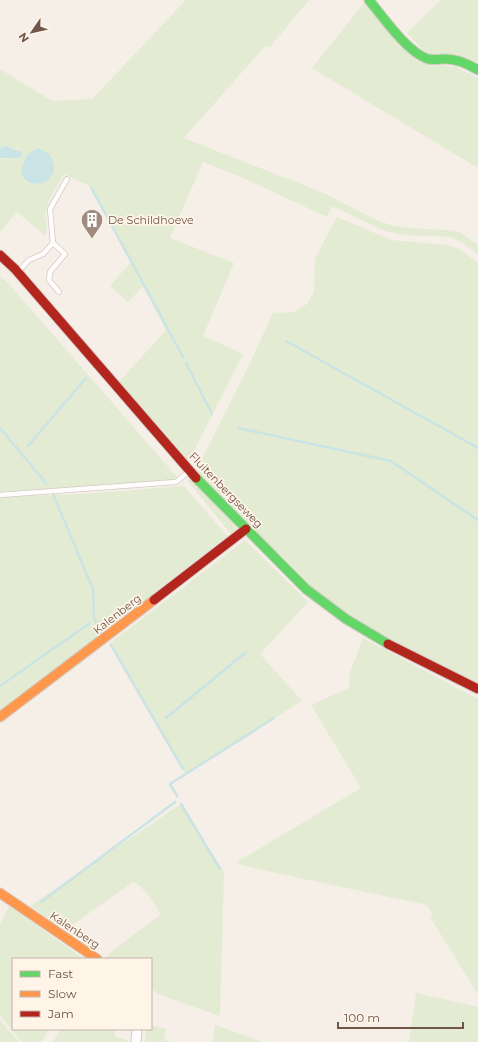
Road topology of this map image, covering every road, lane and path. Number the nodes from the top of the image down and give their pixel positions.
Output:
1 (369, 0) edge
2 (478, 70) edge
3 (67, 179) dead end
4 (53, 243) junction
5 (0, 255) edge
6 (18, 272) junction
7 (59, 292) dead end
8 (190, 470) junction
9 (0, 495) edge
10 (246, 529) junction
11 (478, 689) edge
12 (0, 717) edge
13 (0, 893) edge
14 (96, 958) edge
15 (137, 1030) edge
16 (136, 1042) edge

1 - 2 street
3 - 4 lane
4 - 6 lane
4 - 7 lane
5 - 6 street, Fluitenbergseweg
6 - 8 street, Fluitenbergseweg
8 - 9 lane
8 - 10 street, Fluitenbergseweg
10 - 11 street, Fluitenbergseweg
10 - 12 street, Kalenberg
13 - 14 street, Kalenberg
15 - 16 street

